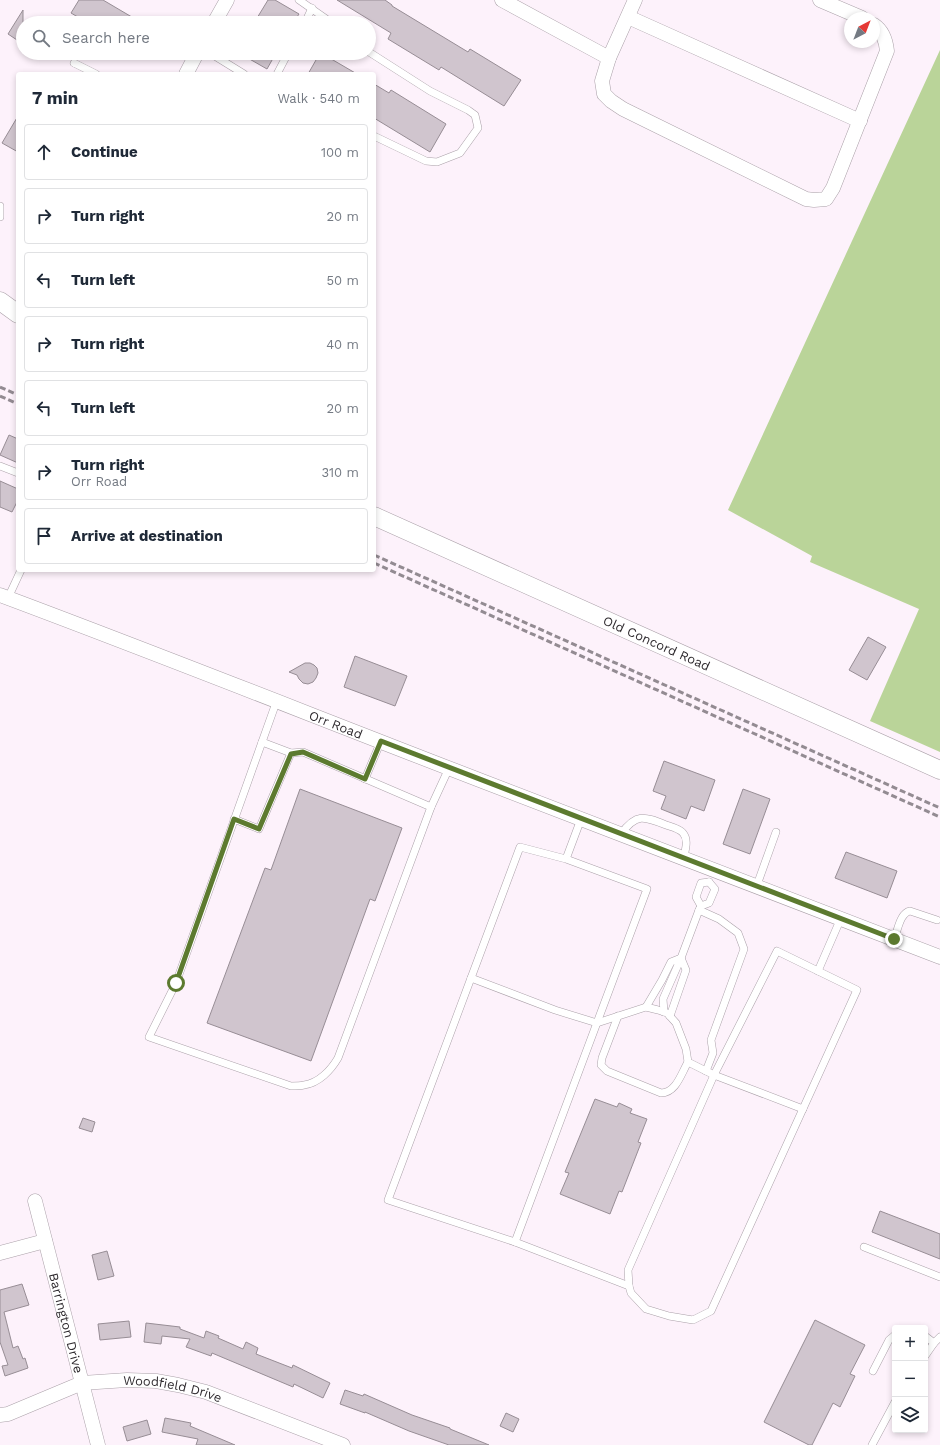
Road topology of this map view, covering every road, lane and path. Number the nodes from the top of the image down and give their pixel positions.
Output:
1 (299, 0) edge
2 (502, 0) edge
3 (635, 0) edge
4 (820, 0) edge
5 (223, 1) edge
6 (839, 3) edge
7 (312, 8) junction
8 (853, 12) edge
9 (217, 16) edge
10 (308, 16) edge
11 (323, 16) edge
12 (628, 17) junction
13 (880, 30) edge
14 (376, 56) edge
15 (609, 58) junction
16 (193, 60) edge
17 (221, 60) edge
18 (284, 60) edge
19 (74, 63) dead end
20 (92, 72) edge
21 (187, 72) edge
22 (241, 72) edge
23 (278, 72) edge
24 (860, 121) junction
25 (376, 137) edge
26 (0, 206) edge
27 (0, 217) edge
28 (0, 300) edge
29 (16, 312) edge
30 (0, 466) edge
31 (16, 472) edge
32 (376, 517) edge
33 (20, 572) edge
34 (4, 596) edge
35 (277, 700) junction
36 (381, 741) junction
37 (262, 742) junction
38 (291, 754) junction
39 (449, 768) junction
40 (940, 770) edge
41 (365, 779) junction
42 (431, 807) junction
43 (234, 819) junction
44 (581, 819) junction
45 (776, 832) dead end
46 (621, 834) junction
47 (684, 857) junction
48 (566, 859) junction
49 (714, 869) junction
50 (709, 882) junction
51 (758, 886) junction
52 (700, 908) junction
53 (841, 918) junction
54 (937, 920) dead end
55 (894, 939) junction
56 (940, 957) edge
57 (681, 958) junction
58 (818, 971) junction
59 (471, 978) junction
60 (646, 1008) junction
61 (664, 1012) junction
62 (618, 1016) junction
63 (670, 1016) junction
64 (597, 1023) junction
65 (688, 1062) junction
66 (706, 1071) junction
67 (714, 1075) junction
68 (803, 1109) junction
69 (35, 1201) dead end
70 (45, 1241) junction
71 (515, 1242) junction
72 (864, 1247) dead end
73 (0, 1253) edge
74 (940, 1277) edge
75 (629, 1286) junction
76 (940, 1337) edge
77 (892, 1338) edge
78 (928, 1338) edge
79 (934, 1343) junction
80 (928, 1352) edge
81 (873, 1371) dead end
82 (82, 1384) junction
83 (892, 1408) edge
84 (0, 1415) edge
85 (98, 1445) edge
86 (343, 1445) edge
87 (872, 1445) edge

1 - 7 lane
2 - 15 street
3 - 12 street
4 - 6 street
5 - 9 street
6 - 8 street
7 - 10 lane
7 - 11 lane
12 - 15 street
12 - 24 street
13 - 24 street
14 - 25 lane
15 - 24 street
16 - 21 street
17 - 22 lane
18 - 23 lane
19 - 20 lane
26 - 27 lane
28 - 29 street
30 - 31 lane
32 - 40 street, Old Concord Road
33 - 34 lane
34 - 35 street, Orr Road
35 - 36 street, Orr Road
35 - 37 lane
36 - 39 street, Orr Road
36 - 41 lane
37 - 38 lane
37 - 43 lane
38 - 41 lane
38 - 43 lane
39 - 42 lane
39 - 44 street, Orr Road
41 - 42 lane
42 - 43 lane
44 - 46 street, Orr Road
44 - 48 lane
45 - 51 lane
46 - 47 street, Orr Road
46 - 47 lane
47 - 49 street, Orr Road
48 - 59 lane
48 - 64 lane
49 - 50 lane
49 - 51 street, Orr Road
50 - 52 lane
50 - 52 lane
51 - 53 street, Orr Road
52 - 57 lane
52 - 66 lane
53 - 55 street, Orr Road
53 - 58 lane
54 - 55 lane
55 - 56 street, Orr Road
57 - 60 lane
57 - 61 lane
57 - 63 lane
58 - 67 lane
58 - 68 lane
59 - 64 lane
59 - 71 lane
60 - 61 lane
60 - 62 lane
61 - 63 lane
62 - 64 lane
62 - 65 lane
63 - 65 lane
64 - 71 lane
65 - 66 lane
66 - 67 lane
67 - 68 lane
67 - 75 lane
68 - 75 lane
69 - 70 street, Barrington Drive
70 - 73 street
70 - 82 street, Barrington Drive
71 - 75 lane
72 - 74 lane
76 - 79 lane
77 - 81 lane
78 - 79 lane
79 - 80 lane
82 - 84 street, Woodfield Drive
82 - 85 street, Barrington Drive
82 - 86 street, Woodfield Drive
83 - 87 lane

